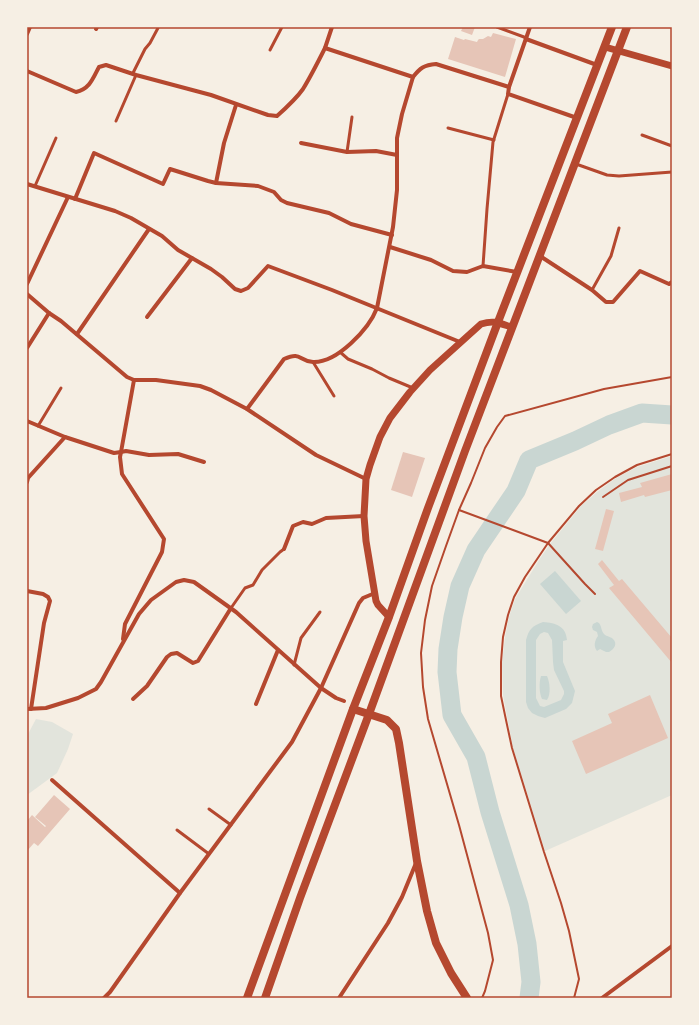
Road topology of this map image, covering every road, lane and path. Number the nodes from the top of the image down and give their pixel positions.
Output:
1 (30, 27) edge
2 (282, 27) edge
3 (332, 27) edge
4 (497, 27) edge
5 (530, 27) edge
6 (612, 27) edge
7 (627, 27) edge
8 (158, 28) dead end
9 (27, 34) edge
10 (526, 40) junction
11 (605, 47) junction
12 (325, 48) junction
13 (270, 50) dead end
14 (618, 51) junction
15 (597, 65) junction
16 (672, 66) edge
17 (27, 71) edge
18 (134, 74) junction
19 (413, 77) junction
20 (509, 87) junction
21 (508, 94) junction
22 (236, 104) junction
23 (352, 117) dead end
24 (577, 119) junction
25 (116, 122) dead end
26 (448, 128) dead end
27 (642, 135) dead end
28 (56, 138) dead end
29 (494, 140) junction
30 (302, 143) dead end
31 (672, 146) edge
32 (347, 152) junction
33 (397, 155) junction
34 (575, 163) junction
35 (672, 172) edge
36 (216, 183) junction
37 (27, 184) edge
38 (35, 186) junction
39 (68, 197) junction
40 (75, 199) junction
41 (619, 228) dead end
42 (149, 229) junction
43 (392, 235) junction
44 (390, 247) junction
45 (539, 256) junction
46 (192, 258) junction
47 (483, 266) junction
48 (518, 273) junction
49 (27, 284) edge
50 (671, 284) edge
51 (592, 290) junction
52 (27, 294) edge
53 (378, 308) junction
54 (49, 313) junction
55 (147, 317) dead end
56 (498, 322) junction
57 (511, 327) junction
58 (77, 334) junction
59 (460, 342) junction
60 (27, 348) edge
61 (340, 352) junction
62 (312, 362) junction
63 (672, 378) edge
64 (134, 380) junction
65 (62, 388) dead end
66 (413, 388) junction
67 (334, 396) dead end
68 (247, 409) junction
69 (27, 422) edge
70 (38, 426) junction
71 (65, 437) junction
72 (121, 452) junction
73 (672, 454) edge
74 (204, 462) dead end
75 (672, 466) edge
76 (366, 479) junction
77 (27, 482) edge
78 (603, 497) dead end
79 (459, 510) junction
80 (364, 516) junction
81 (548, 543) junction
82 (284, 549) joint
83 (27, 591) edge
84 (375, 593) junction
85 (595, 594) dead end
86 (231, 608) junction
87 (320, 612) dead end
88 (388, 617) junction
89 (123, 642) junction
90 (278, 650) junction
91 (294, 665) junction
92 (321, 688) junction
93 (133, 699) dead end
94 (344, 701) dead end
95 (256, 704) dead end
96 (29, 709) edge
97 (353, 709) junction
98 (369, 714) junction
99 (52, 780) dead end
100 (209, 809) dead end
101 (231, 825) junction
102 (177, 830) dead end
103 (209, 854) junction
104 (417, 861) junction
105 (180, 893) junction
106 (672, 946) edge
107 (104, 998) edge
108 (247, 998) edge
109 (265, 998) edge
110 (339, 998) edge
111 (467, 998) edge
112 (482, 998) edge
113 (574, 998) edge
114 (602, 998) edge

1 - 9 street
2 - 13 lane
3 - 12 street
4 - 10 lane
5 - 10 street
6 - 11 main road
7 - 14 main road
8 - 18 lane
10 - 15 street
10 - 20 street
11 - 14 street
11 - 15 main road
12 - 19 street
12 - 22 street
14 - 16 street
14 - 34 main road
15 - 24 main road
17 - 18 street
18 - 22 street
18 - 25 lane
19 - 20 street
19 - 33 street
20 - 21 street
21 - 24 street
21 - 29 lane
22 - 36 street
23 - 32 lane
24 - 48 main road
26 - 29 lane
27 - 31 lane
28 - 38 lane
29 - 47 lane
30 - 32 street
32 - 33 street
33 - 43 street
34 - 35 lane
34 - 45 main road
36 - 40 street
36 - 43 street
37 - 38 street
38 - 39 street
39 - 40 street
39 - 49 street
40 - 42 street
41 - 51 lane
42 - 46 street
42 - 58 street
43 - 44 street
44 - 47 street
44 - 53 street
45 - 51 street
45 - 57 main road
46 - 53 street
46 - 55 street
47 - 48 street
48 - 56 main road
50 - 51 street
52 - 54 street
53 - 59 street
53 - 61 street
54 - 58 street
54 - 60 street
56 - 57 street
56 - 59 street
56 - 88 main road
57 - 98 main road
58 - 64 street
59 - 66 street
61 - 62 street
61 - 66 lane
62 - 67 lane
62 - 68 street
63 - 79 path
64 - 68 street
64 - 72 street
65 - 70 lane
66 - 76 street
68 - 76 street
69 - 70 street
70 - 71 street
71 - 72 street
71 - 77 street
72 - 74 street
72 - 89 street
73 - 81 path
75 - 78 path
76 - 80 street
79 - 81 path
79 - 112 path
80 - 82 street
80 - 84 street
81 - 85 path
81 - 113 path
82 - 86 lane
83 - 96 street
84 - 88 street
84 - 92 street
86 - 89 street
86 - 90 street
86 - 93 street
87 - 91 lane
88 - 97 main road
89 - 96 street
90 - 91 street
90 - 95 street
91 - 92 street
92 - 94 street
92 - 101 street
97 - 98 main road
97 - 108 main road
98 - 104 main road
98 - 109 main road
99 - 105 street
100 - 101 lane
101 - 103 street
102 - 103 lane
103 - 105 street
104 - 110 street
104 - 111 main road
105 - 107 street
106 - 114 street

